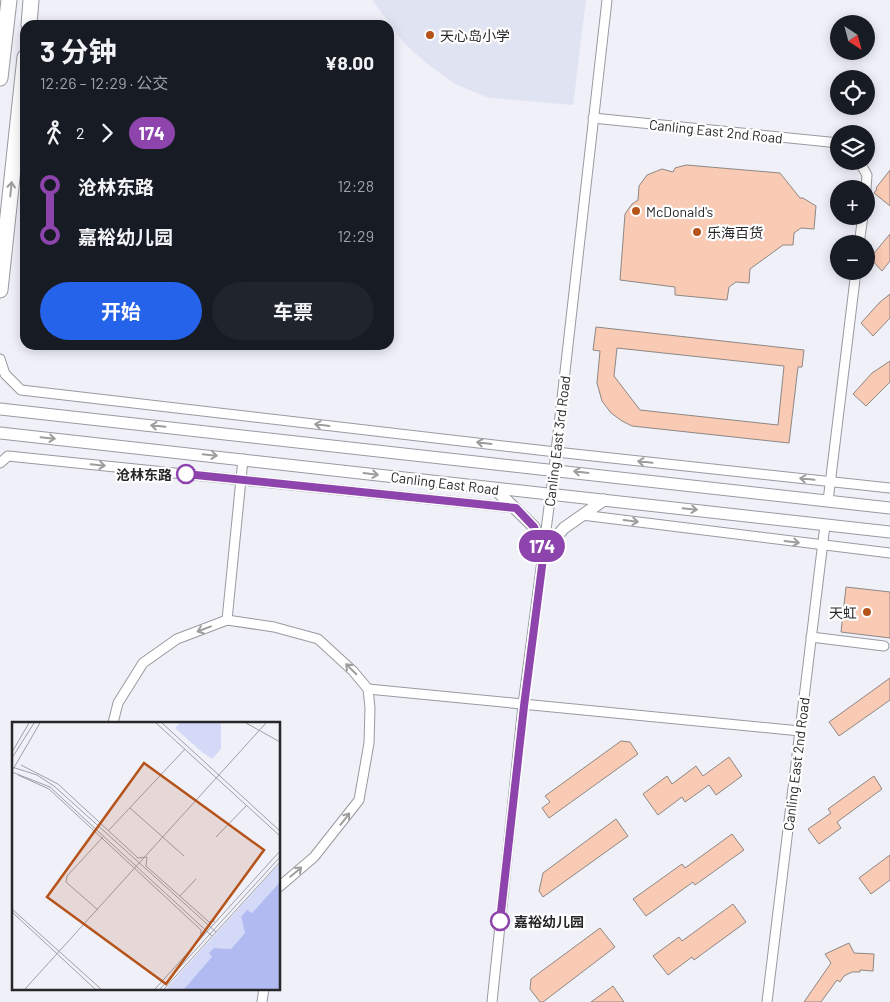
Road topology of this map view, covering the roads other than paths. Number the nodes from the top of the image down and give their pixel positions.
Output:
1 (8, 0) edge
2 (31, 0) edge
3 (607, 0) edge
4 (29, 20) edge
5 (0, 78) edge
6 (20, 104) edge
7 (593, 118) junction
8 (830, 142) edge
9 (855, 280) edge
10 (0, 290) edge
11 (0, 359) edge
12 (0, 409) edge
13 (0, 433) edge
14 (556, 452) junction
15 (243, 459) junction
16 (0, 463) edge
17 (554, 469) junction
18 (241, 479) junction
19 (831, 482) junction
20 (890, 488) edge
21 (495, 489) junction
22 (551, 494) junction
23 (604, 500) junction
24 (828, 500) junction
25 (516, 508) junction
26 (890, 508) edge
27 (582, 515) junction
28 (825, 525) junction
29 (890, 532) edge
30 (823, 546) junction
31 (544, 551) junction
32 (890, 553) edge
33 (227, 620) junction
34 (811, 637) junction
35 (884, 646) dead end
36 (368, 689) junction
37 (524, 706) junction
38 (113, 722) edge
39 (800, 731) junction
40 (280, 886) edge
41 (492, 1002) edge
42 (767, 1002) edge

1 - 5 highway
2 - 4 highway
3 - 7 street, Canling East 3rd Road
10 -> 6 highway
7 - 8 street, Canling East 2nd Road
7 - 14 street, Canling East 3rd Road
9 - 19 street
14 -> 11 street
17 -> 12 street, Canling East Road
13 -> 15 street, Canling East Road
14 - 17 street, Canling East 3rd Road
19 -> 14 street
15 - 18 street
15 -> 21 street, Canling East Road
16 -> 18 street
17 - 22 street, Canling East 3rd Road
24 -> 17 street, Canling East Road
18 - 25 street
18 - 33 street
19 - 20 street
19 - 24 street
21 - 22 street, Canling East Road
21 - 25 street
22 - 23 street, Canling East Road
22 - 31 street, Canling East 3rd Road
23 - 27 street
23 -> 28 street, Canling East Road
24 - 26 street, Canling East Road
25 - 31 street
27 -> 30 street
27 - 31 street
28 - 29 street, Canling East Road
28 - 30 street, Canling East 2nd Road
30 - 32 street
30 - 34 street, Canling East 2nd Road
31 - 37 street, Canling East 3rd Road
36 -> 33 street
33 -> 38 street
34 - 35 street
34 - 39 street, Canling East 2nd Road
36 - 37 street
40 -> 36 street
37 - 39 street
37 - 41 street, Canling East 3rd Road
39 - 42 street, Canling East 2nd Road

